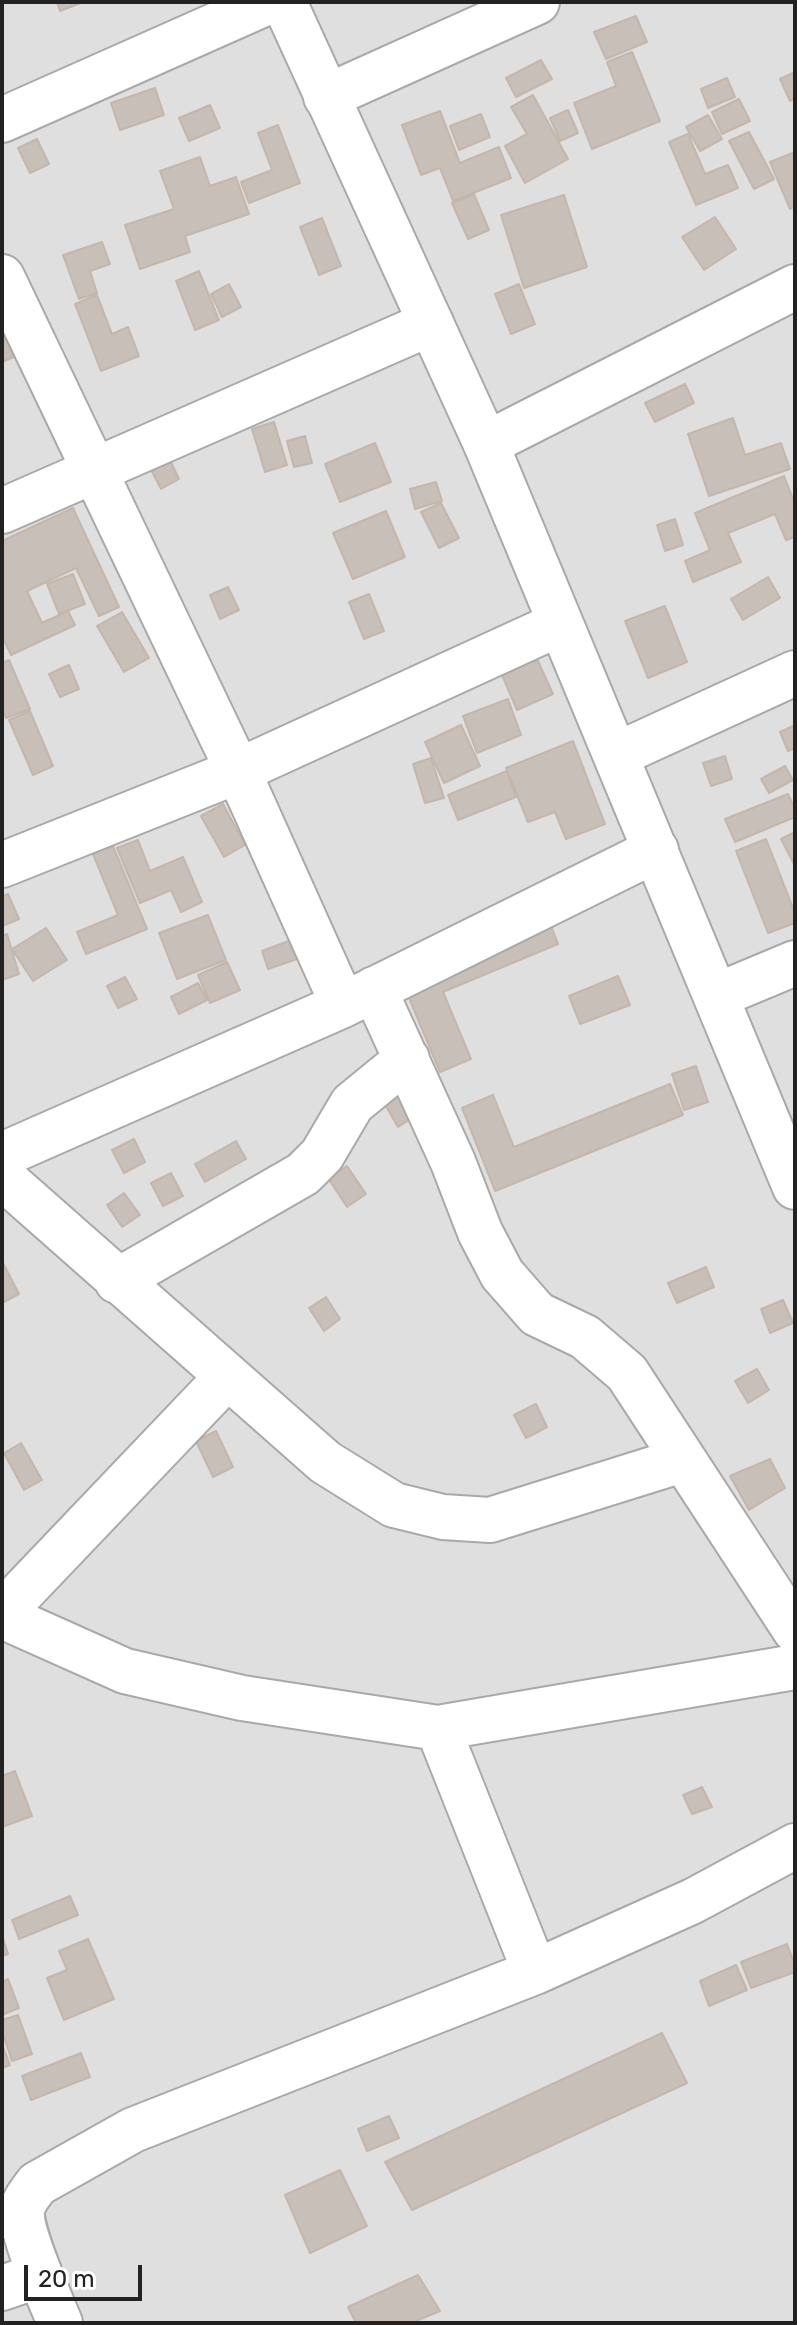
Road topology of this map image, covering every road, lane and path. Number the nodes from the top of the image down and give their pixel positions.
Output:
1 (268, 2) edge
2 (284, 2) edge
3 (537, 2) edge
4 (326, 97) junction
5 (2, 120) edge
6 (2, 277) edge
7 (795, 287) edge
8 (431, 323) junction
9 (486, 444) junction
10 (94, 472) junction
11 (2, 511) edge
12 (559, 624) junction
13 (795, 673) edge
14 (616, 755) junction
15 (238, 771) junction
16 (656, 850) junction
17 (2, 865) edge
18 (795, 963) edge
19 (716, 996) junction
20 (359, 997) junction
21 (407, 1059) junction
22 (2, 1155) edge
23 (2, 1177) edge
24 (795, 1187) edge
25 (117, 1281) junction
26 (227, 1377) junction
27 (682, 1460) junction
28 (2, 1614) edge
29 (795, 1630) edge
30 (795, 1667) edge
31 (438, 1728) junction
32 (795, 1846) edge
33 (535, 1972) junction
34 (21, 2282) edge
35 (60, 2323) edge

1 - 5 street
2 - 4 street
3 - 4 street
4 - 8 street
6 - 10 street
7 - 9 street
8 - 9 street
8 - 10 street
9 - 12 street
10 - 11 street
10 - 15 street
12 - 14 street
12 - 15 street
13 - 14 street
14 - 16 street
15 - 17 street
15 - 20 street
16 - 19 street
16 - 20 street
18 - 19 street
19 - 24 street
20 - 21 street
20 - 22 street
21 - 25 street
21 - 27 street
23 - 25 street
25 - 26 street
26 - 27 street
26 - 28 street
27 - 29 street
28 - 31 street
30 - 31 street
31 - 33 street
32 - 33 street
33 - 34 street
34 - 35 street

